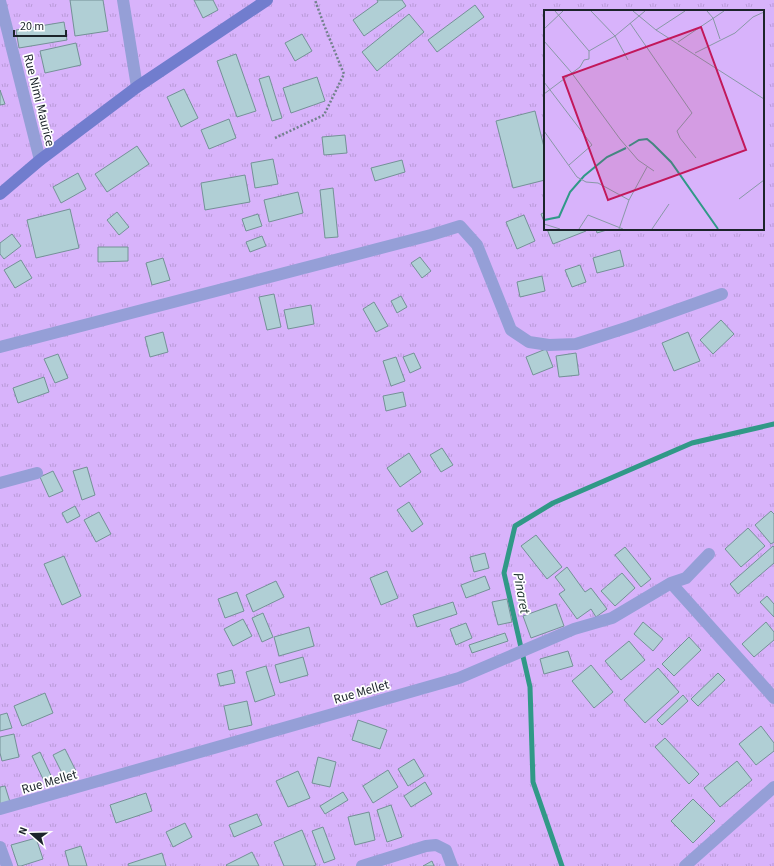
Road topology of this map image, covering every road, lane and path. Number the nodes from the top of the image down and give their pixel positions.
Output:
1 (123, 0) edge
2 (267, 0) edge
3 (315, 0) edge
4 (0, 1) edge
5 (137, 87) junction
6 (275, 138) dead end
7 (40, 160) junction
8 (0, 194) edge
9 (722, 294) dead end
10 (0, 347) edge
11 (37, 473) dead end
12 (0, 483) edge
13 (708, 554) dead end
14 (671, 584) junction
15 (774, 698) edge
16 (774, 787) edge
17 (0, 810) edge
18 (0, 847) edge
19 (7, 866) edge
20 (362, 866) edge
21 (452, 866) edge
22 (685, 866) edge

1 - 5 street
2 - 5 main road
3 - 6 path
4 - 7 street, Rue Nimi Maurice
5 - 7 main road
7 - 8 main road
9 - 10 street
11 - 12 street
13 - 14 street, Rue Mellet
14 - 15 street
14 - 17 street, Rue Mellet
16 - 22 street
18 - 19 street
20 - 21 street

